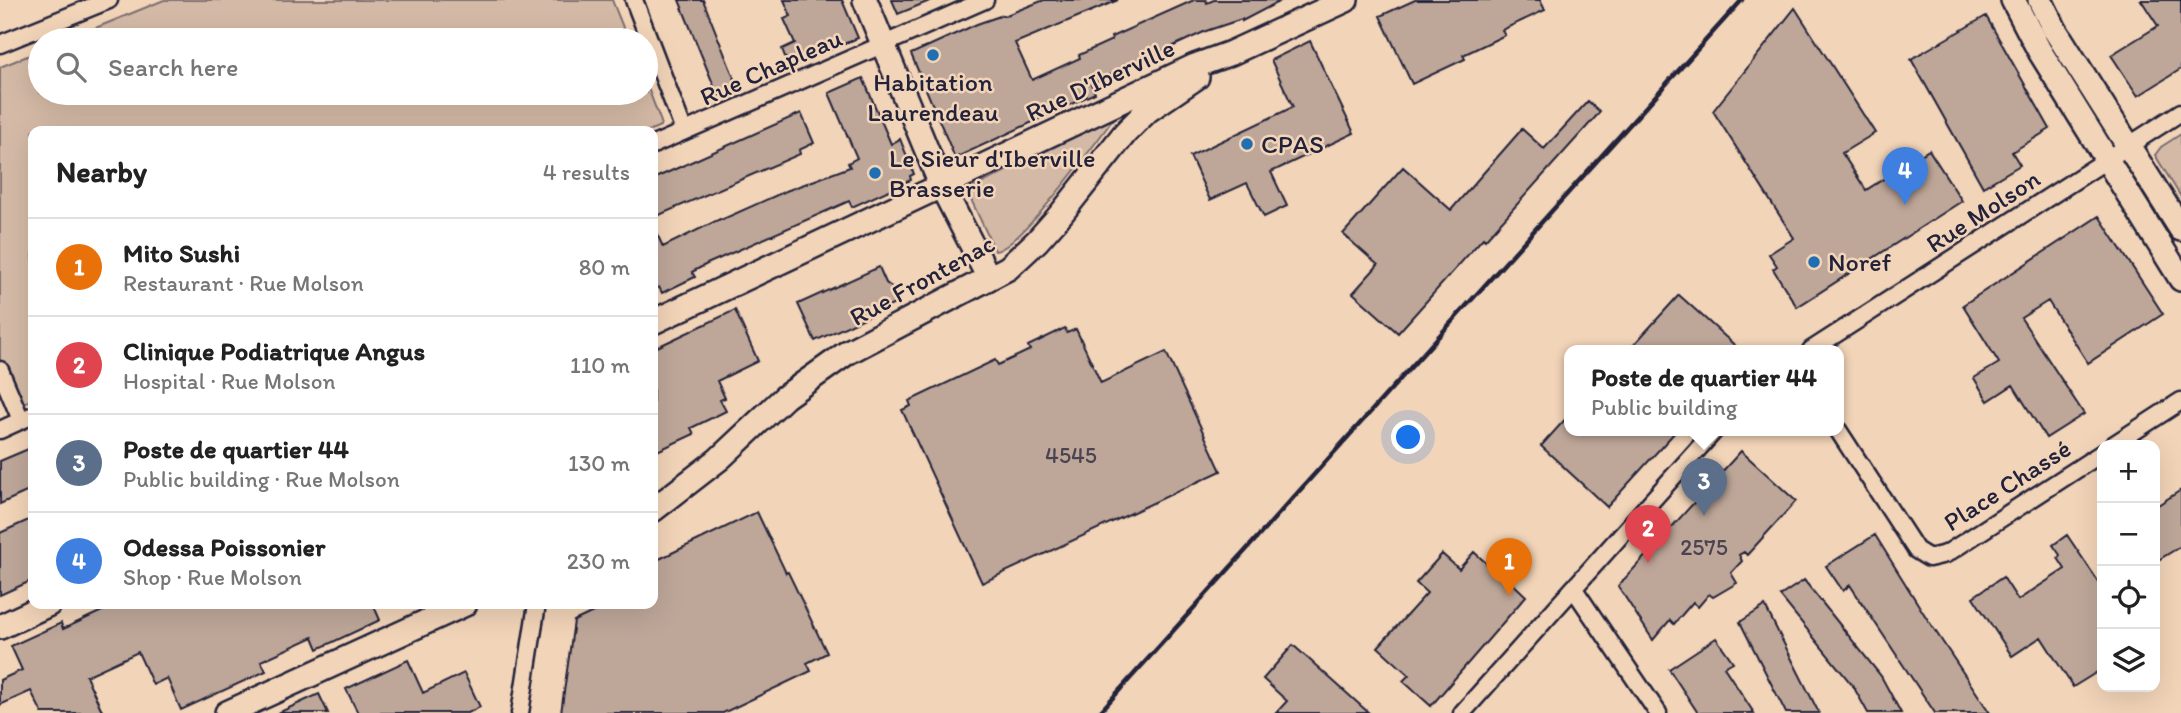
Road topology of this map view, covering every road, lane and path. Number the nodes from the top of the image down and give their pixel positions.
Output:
1 (109, 0) edge
2 (634, 0) edge
3 (865, 0) edge
4 (985, 0) edge
5 (1346, 0) edge
6 (2013, 0) edge
7 (2040, 0) edge
8 (40, 28) edge
9 (645, 28) edge
10 (28, 33) edge
11 (0, 44) edge
12 (883, 44) junction
13 (1231, 54) junction
14 (658, 63) edge
15 (2181, 112) edge
16 (684, 131) junction
17 (658, 143) edge
18 (2128, 146) junction
19 (2107, 161) junction
20 (941, 185) junction
21 (2181, 229) edge
22 (989, 278) junction
23 (2181, 279) edge
24 (658, 320) edge
25 (1819, 345) edge
26 (0, 370) edge
27 (2181, 401) edge
28 (27, 418) edge
29 (0, 430) edge
30 (1710, 436) edge
31 (1842, 436) edge
32 (2121, 440) edge
33 (2097, 456) edge
34 (658, 506) edge
35 (1574, 589) junction
36 (38, 609) edge
37 (454, 609) edge
38 (536, 609) edge
39 (0, 627) edge
40 (227, 713) edge
41 (520, 713) edge
42 (1462, 713) edge
43 (1658, 713) edge

1 - 8 street
2 - 9 street
3 - 12 main road
4 - 12 street, Rue Chapleau
5 - 13 main road, Rue D'Iberville
6 - 19 main road
7 - 18 main road
10 - 11 street
12 - 16 street, Rue Chapleau
12 - 20 main road
13 - 20 main road, Rue D'Iberville
13 - 22 main road, Rue Frontenac
14 - 16 street
15 - 18 street, Rue Molson
16 - 17 street, Rue Chapleau
18 - 19 street, Rue Molson
18 - 21 main road
19 - 23 main road
19 - 25 street, Rue Molson
20 - 22 main road
20 - 24 main road, Rue D'Iberville
22 - 34 main road, Rue Frontenac
26 - 28 street
27 - 32 street, Place Chassé
28 - 29 street
30 - 35 street
31 - 33 street, Place Chassé
35 - 42 street
35 - 43 street
36 - 39 main road
37 - 40 main road
38 - 41 street

